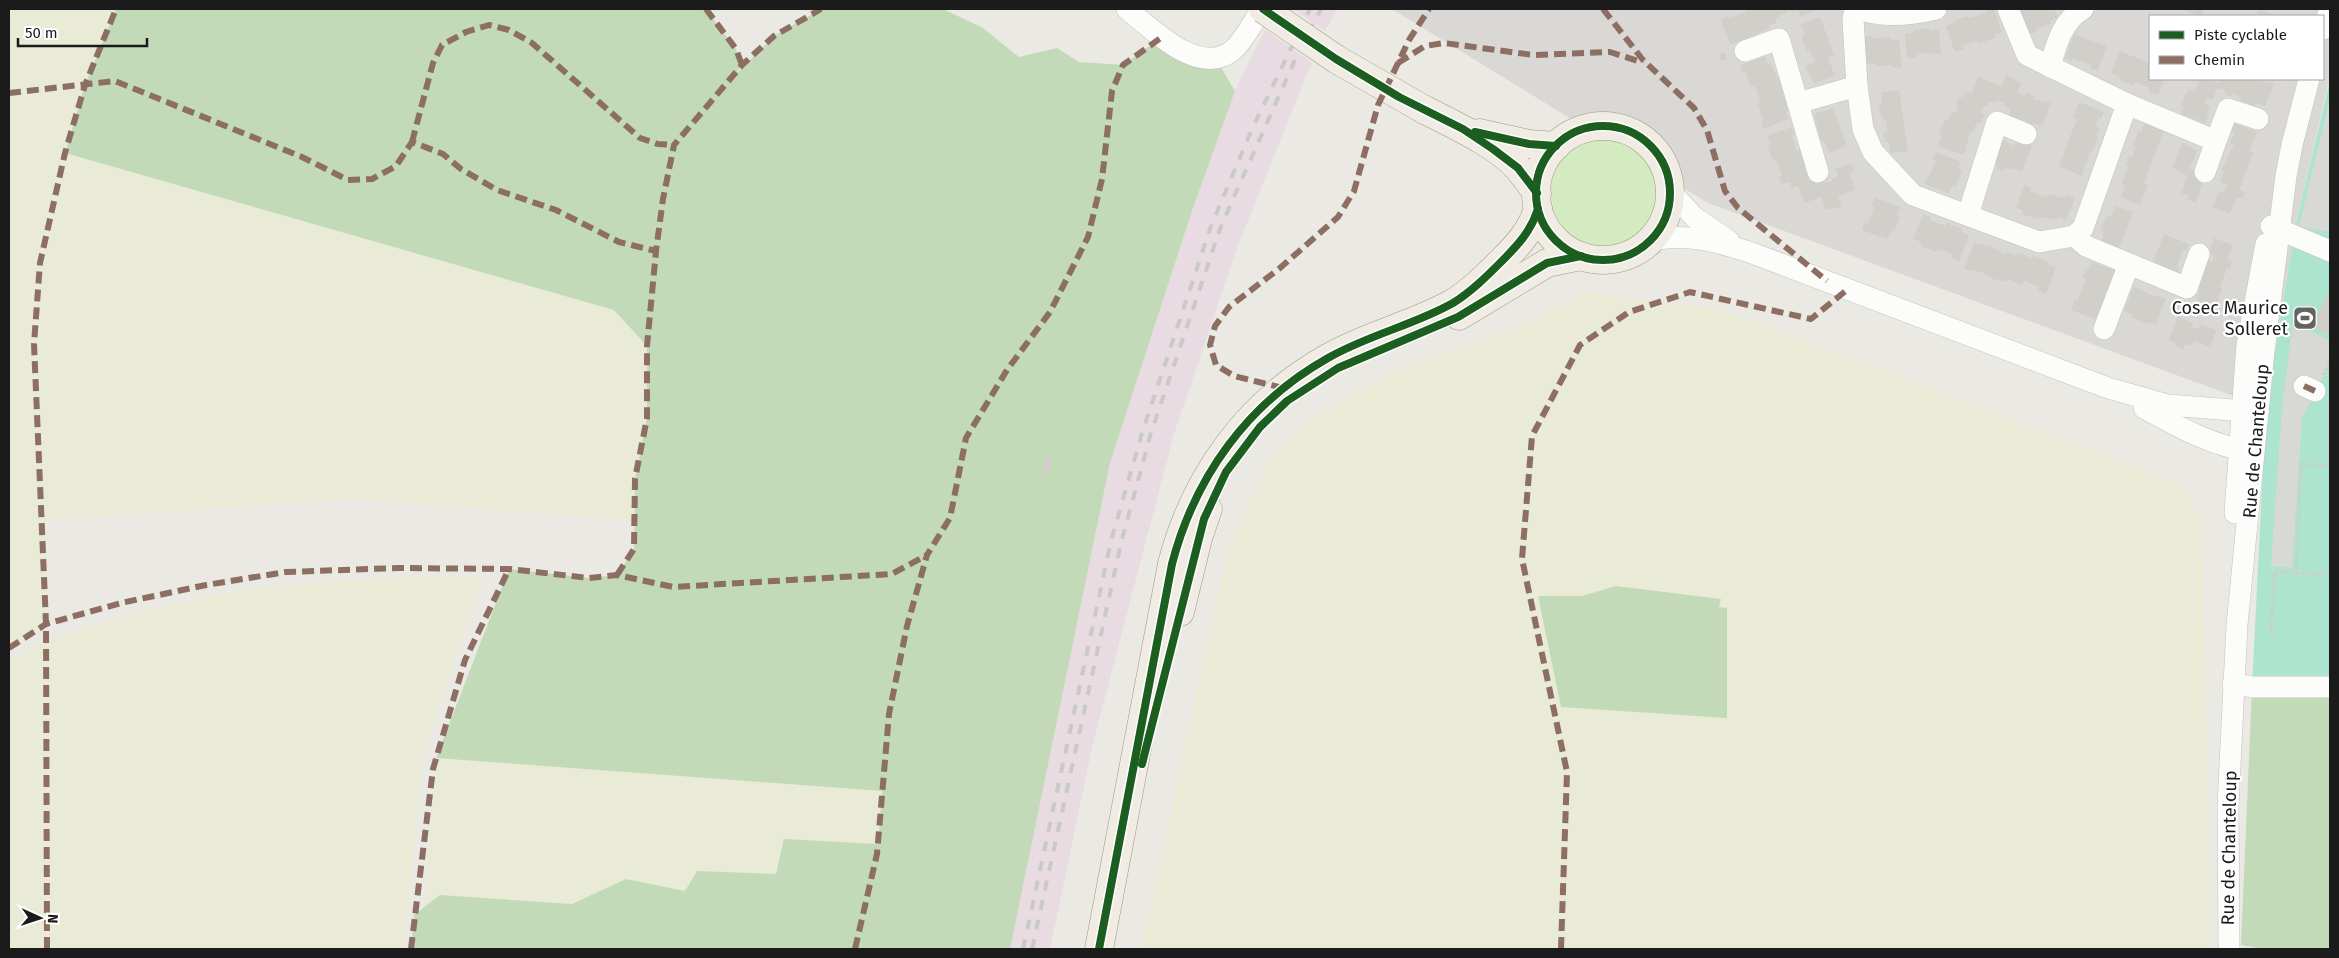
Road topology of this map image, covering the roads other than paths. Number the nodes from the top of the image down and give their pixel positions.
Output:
1 (1127, 9) edge
2 (1262, 9) edge
3 (1855, 9) edge
4 (1859, 9) edge
5 (1936, 9) edge
6 (2008, 9) edge
7 (2083, 9) edge
8 (1745, 50) dead end
9 (2050, 66) junction
10 (2309, 80) edge
11 (1857, 86) junction
12 (1798, 103) junction
13 (2127, 104) junction
14 (2258, 119) dead end
15 (1463, 129) junction
16 (2026, 134) dead end
17 (2216, 141) junction
18 (1556, 146) junction
19 (1818, 172) dead end
20 (2205, 172) dead end
21 (1670, 191) junction
22 (1538, 201) junction
23 (1968, 215) junction
24 (2276, 227) junction
25 (2074, 236) junction
26 (1650, 241) junction
27 (2323, 242) edge
28 (1752, 253) junction
29 (2199, 254) dead end
30 (1581, 256) junction
31 (2129, 264) junction
32 (2104, 329) dead end
33 (2108, 388) junction
34 (2249, 411) junction
35 (2246, 450) junction
36 (2233, 683) junction
37 (2330, 687) edge
38 (1111, 890) junction
39 (1099, 949) edge
40 (2229, 949) edge

1 - 2 street
2 - 15 main road, bridge
3 - 11 street
4 - 5 street
6 - 9 street
7 - 9 street
8 - 12 street
9 - 13 street
10 - 24 street, Rue de Chanteloup
11 - 12 street
11 - 23 street
12 - 19 street
13 - 17 street
13 - 25 street
14 - 17 street
15 - 18 main road
15 - 22 main road
16 - 23 street
17 - 20 street
18 - 21 main road
18 - 22 main road
21 - 26 main road
21 - 28 street
22 - 30 main road
22 - 38 main road
23 - 25 street
24 - 27 street
24 - 34 street, Rue de Chanteloup
25 - 31 street
26 - 28 street
26 - 30 main road
28 - 33 street
29 - 31 street
30 - 38 main road
31 - 32 street
33 - 34 street
33 - 35 street
34 - 35 street, Rue de Chanteloup
35 - 36 street, Rue de Chanteloup
36 - 37 street
36 - 40 street, Rue de Chanteloup
38 - 39 main road

